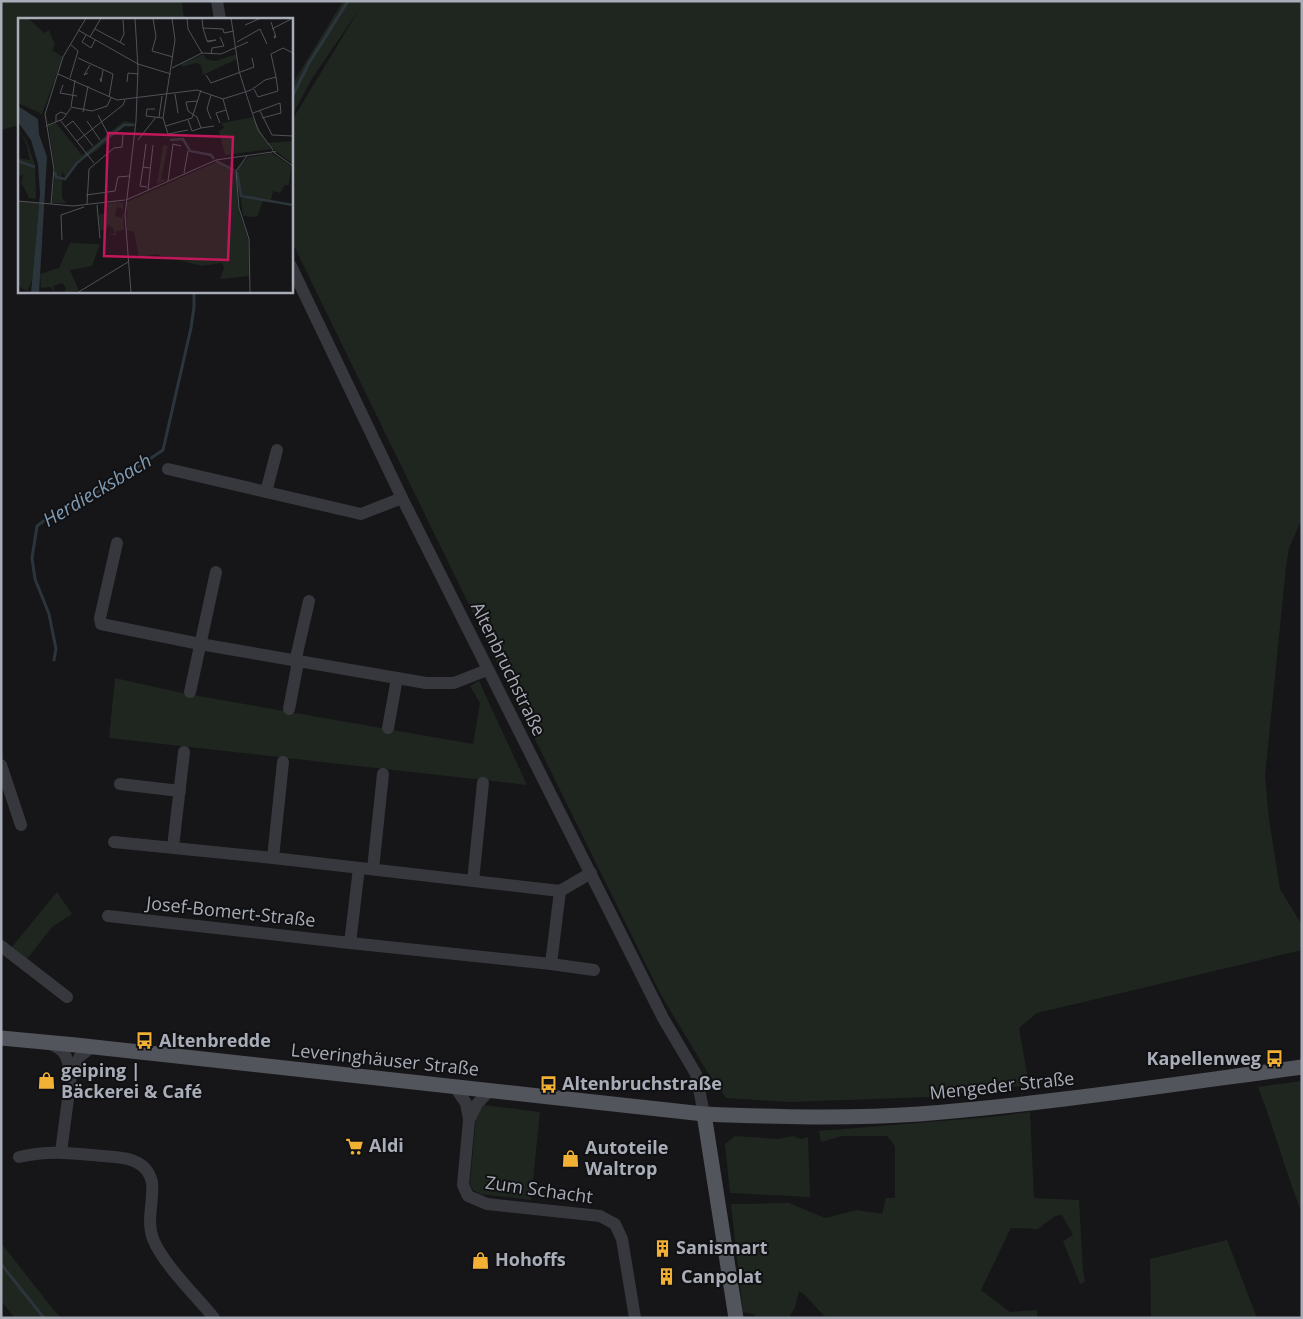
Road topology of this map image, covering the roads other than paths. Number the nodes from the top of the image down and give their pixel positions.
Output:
1 (218, 1) edge
2 (220, 18) edge
3 (292, 268) edge
4 (277, 450) dead end
5 (168, 469) dead end
6 (266, 492) junction
7 (402, 498) junction
8 (117, 544) dead end
9 (216, 572) dead end
10 (309, 601) dead end
11 (200, 644) junction
12 (297, 662) junction
13 (487, 670) junction
14 (397, 678) junction
15 (190, 692) dead end
16 (290, 709) dead end
17 (388, 728) dead end
18 (184, 752) dead end
19 (283, 762) dead end
20 (1, 765) edge
21 (383, 774) dead end
22 (483, 783) dead end
23 (120, 784) dead end
24 (180, 791) junction
25 (22, 825) dead end
26 (114, 842) dead end
27 (173, 847) junction
28 (273, 858) junction
29 (359, 868) junction
30 (373, 869) junction
31 (591, 873) junction
32 (473, 881) junction
33 (560, 891) junction
34 (108, 916) dead end
35 (350, 943) junction
36 (1, 946) edge
37 (551, 964) junction
38 (594, 970) dead end
39 (67, 997) dead end
40 (1, 1038) edge
41 (44, 1042) junction
42 (92, 1046) junction
43 (1302, 1067) edge
44 (71, 1076) junction
45 (455, 1087) junction
46 (489, 1091) junction
47 (704, 1114) junction
48 (469, 1120) junction
49 (61, 1152) junction
50 (19, 1157) dead end
51 (214, 1318) edge
52 (634, 1318) edge
53 (736, 1318) edge

1 - 2 street
3 - 7 street, Altenbruchstraße
4 - 6 street
5 - 6 street
6 - 7 street
7 - 13 street, Altenbruchstraße
8 - 11 street
9 - 11 street
10 - 12 street
11 - 12 street
11 - 15 street
12 - 14 street
12 - 16 street
13 - 14 street
13 - 31 street, Altenbruchstraße
14 - 17 street
18 - 24 street
19 - 28 street
20 - 25 street
21 - 30 street
22 - 32 street
23 - 24 street
24 - 27 street
26 - 27 street
27 - 28 street
28 - 29 street
29 - 30 street
29 - 35 street
30 - 32 street
31 - 33 street
31 - 47 street, Altenbruchstraße
32 - 33 street
33 - 37 street
34 - 35 street, Josef-Bomert-Straße
35 - 37 street, Josef-Bomert-Straße
36 - 39 street
37 - 38 street, Josef-Bomert-Straße
40 - 41 main road, Leveringhäuser Straße
41 - 42 main road, Leveringhäuser Straße
41 - 44 street
42 - 44 street
42 - 45 main road, Leveringhäuser Straße
43 - 47 main road, Mengeder Straße
44 - 49 street
45 - 46 main road, Leveringhäuser Straße
45 - 48 street, Zum Schacht
46 - 47 main road, Leveringhäuser Straße
46 - 48 street, Zum Schacht
47 - 53 main road
48 - 52 street, Zum Schacht
49 - 50 street
49 - 51 street

